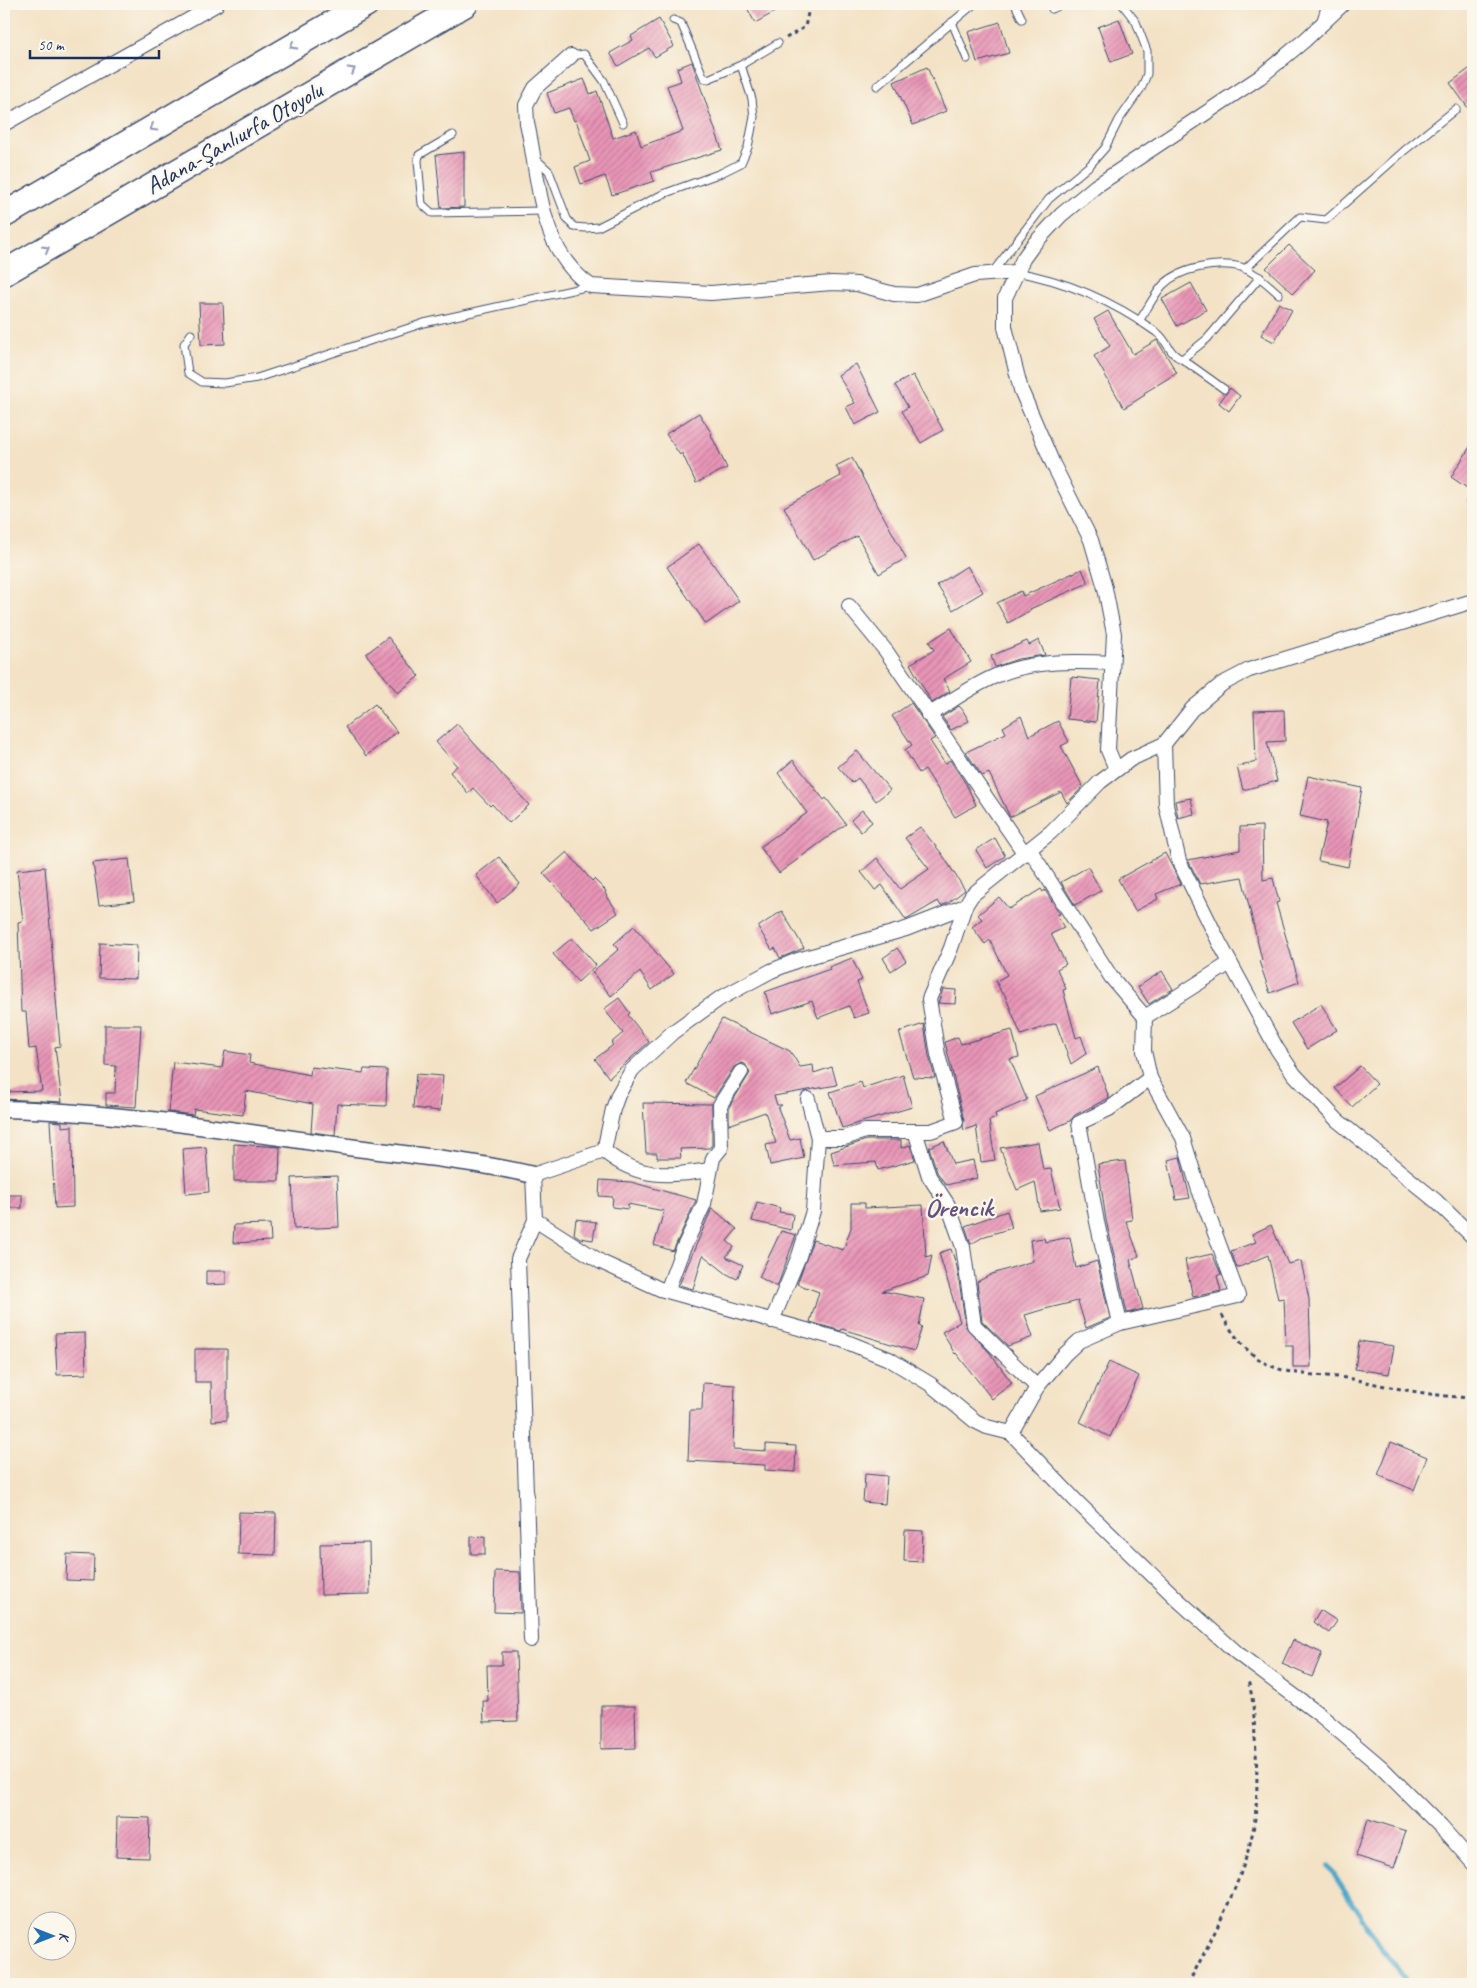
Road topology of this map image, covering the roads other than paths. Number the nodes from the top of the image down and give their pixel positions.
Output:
1 (217, 4) edge
2 (366, 4) edge
3 (465, 4) edge
4 (974, 4) edge
5 (1015, 4) edge
6 (1063, 4) edge
7 (1122, 4) edge
8 (1326, 4) edge
9 (1344, 4) edge
10 (1052, 9) dead end
11 (1022, 19) dead end
12 (673, 20) dead end
13 (952, 22) junction
14 (1319, 27) junction
15 (778, 43) road end
16 (570, 56) joint
17 (968, 59) dead end
18 (741, 65) junction
19 (877, 86) dead end
20 (1456, 109) dead end
21 (623, 123) dead end
22 (4, 124) edge
23 (453, 135) dead end
24 (535, 158) junction
25 (544, 211) junction
26 (4, 215) edge
27 (1245, 269) junction
28 (1016, 272) junction
29 (4, 273) edge
30 (992, 273) junction
31 (1260, 277) junction
32 (591, 286) junction
33 (1279, 294) dead end
34 (1139, 321) junction
35 (191, 334) dead end
36 (1182, 359) junction
37 (1224, 389) dead end
38 (1470, 502) dead end
39 (1473, 525) edge
40 (1473, 601) edge
41 (849, 606) dead end
42 (1112, 663) junction
43 (928, 715) junction
44 (1164, 744) junction
45 (1116, 769) junction
46 (1027, 852) junction
47 (965, 906) junction
48 (1230, 963) junction
49 (1145, 1017) junction
50 (741, 1072) dead end
51 (1150, 1078) junction
52 (808, 1099) dead end
53 (4, 1109) edge
54 (915, 1131) junction
55 (818, 1138) junction
56 (604, 1151) junction
57 (710, 1170) junction
58 (533, 1175) junction
59 (535, 1220) junction
60 (1473, 1237) edge
61 (667, 1291) junction
62 (772, 1321) junction
63 (1120, 1323) junction
64 (1037, 1387) junction
65 (1011, 1433) junction
66 (532, 1640) dead end
67 (1473, 1863) edge

1 - 22 street
2 -> 26 highway, Adana-Şanlıurfa Otoyolu
29 -> 3 highway, Adana-Şanlıurfa Otoyolu
4 - 13 lane
5 - 11 lane
6 - 10 lane
7 - 30 lane
8 - 14 lane
9 - 14 street
12 - 18 lane
13 - 17 lane
13 - 19 lane
14 - 28 street
15 - 18 lane
16 - 21 lane
16 - 24 street
18 - 24 lane
20 - 27 lane
23 - 25 lane
24 - 25 street
25 - 32 street
27 - 31 lane
27 - 34 lane
28 - 30 street
28 - 34 lane
28 - 42 street
30 - 32 street
31 - 33 lane
31 - 36 lane
32 - 35 lane
34 - 36 lane
36 - 37 lane
38 - 39 lane
40 - 44 street
41 - 43 street
42 - 43 street
42 - 45 street
43 - 46 street
44 - 45 street
44 - 48 street
45 - 46 street
46 - 47 street
46 - 49 street
47 - 54 street
47 - 56 street
48 - 49 street
48 - 60 street
49 - 51 street
50 - 57 street
51 - 63 street
51 - 63 street
52 - 55 street
53 - 58 street
54 - 55 street
54 - 64 street
55 - 62 street
56 - 57 street
56 - 58 street
57 - 61 street
58 - 59 street
59 - 61 street
59 - 66 street
61 - 62 street
62 - 65 street
63 - 64 street
64 - 65 street
65 - 67 street

